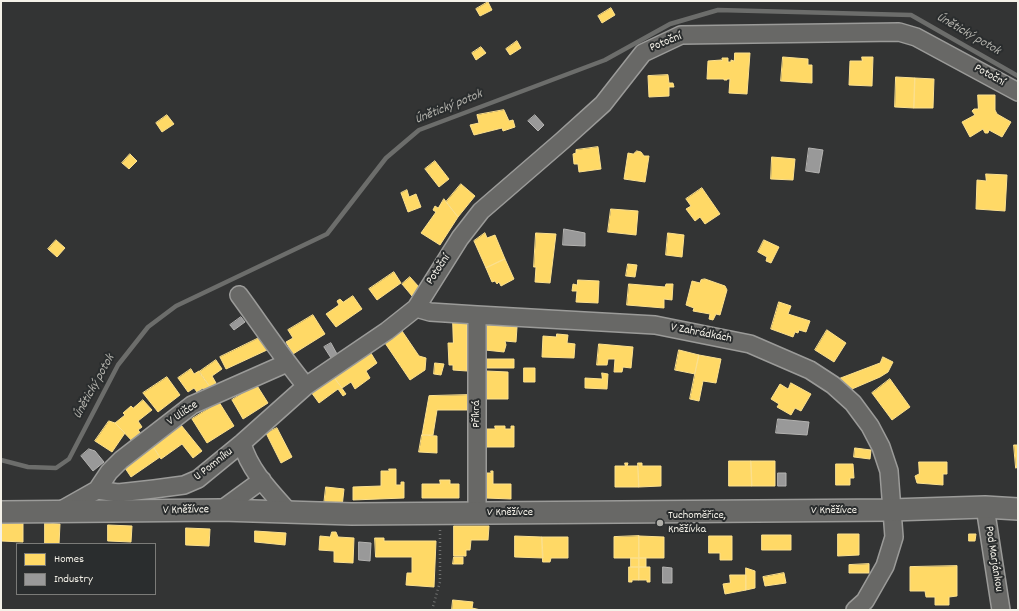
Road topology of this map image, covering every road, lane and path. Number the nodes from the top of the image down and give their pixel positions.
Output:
1 (1018, 92) edge
2 (239, 295) dead end
3 (416, 308) junction
4 (477, 315) junction
5 (287, 364) junction
6 (306, 386) junction
7 (242, 443) junction
8 (262, 480) junction
9 (96, 490) junction
10 (985, 507) junction
11 (1018, 509) edge
12 (221, 510) junction
13 (891, 510) junction
14 (1, 512) edge
15 (58, 512) junction
16 (289, 512) junction
17 (440, 514) junction
18 (477, 514) junction
19 (432, 610) edge
20 (855, 610) edge
21 (1001, 610) edge

1 - 3 street, Potoční
2 - 5 street
3 - 4 street, V Zahrádkách
3 - 6 street
4 - 13 street, V Zahrádkách
4 - 18 street, Příkrá
5 - 6 street
5 - 9 street, V Uličce
6 - 7 street, U Pomníku
7 - 8 street
7 - 9 street, U Pomníku
8 - 12 street
8 - 16 street
9 - 15 street
10 - 11 street, V Kněžívce
10 - 13 street, V Kněžívce
10 - 21 street, Pod Marjánkou
12 - 15 street, V Kněžívce
12 - 16 street, V Kněžívce
13 - 18 street, V Kněžívce
13 - 20 street, V Zahrádkách
14 - 15 street, V Kněžívce
16 - 17 street, V Kněžívce
17 - 18 street, V Kněžívce
17 - 19 path

